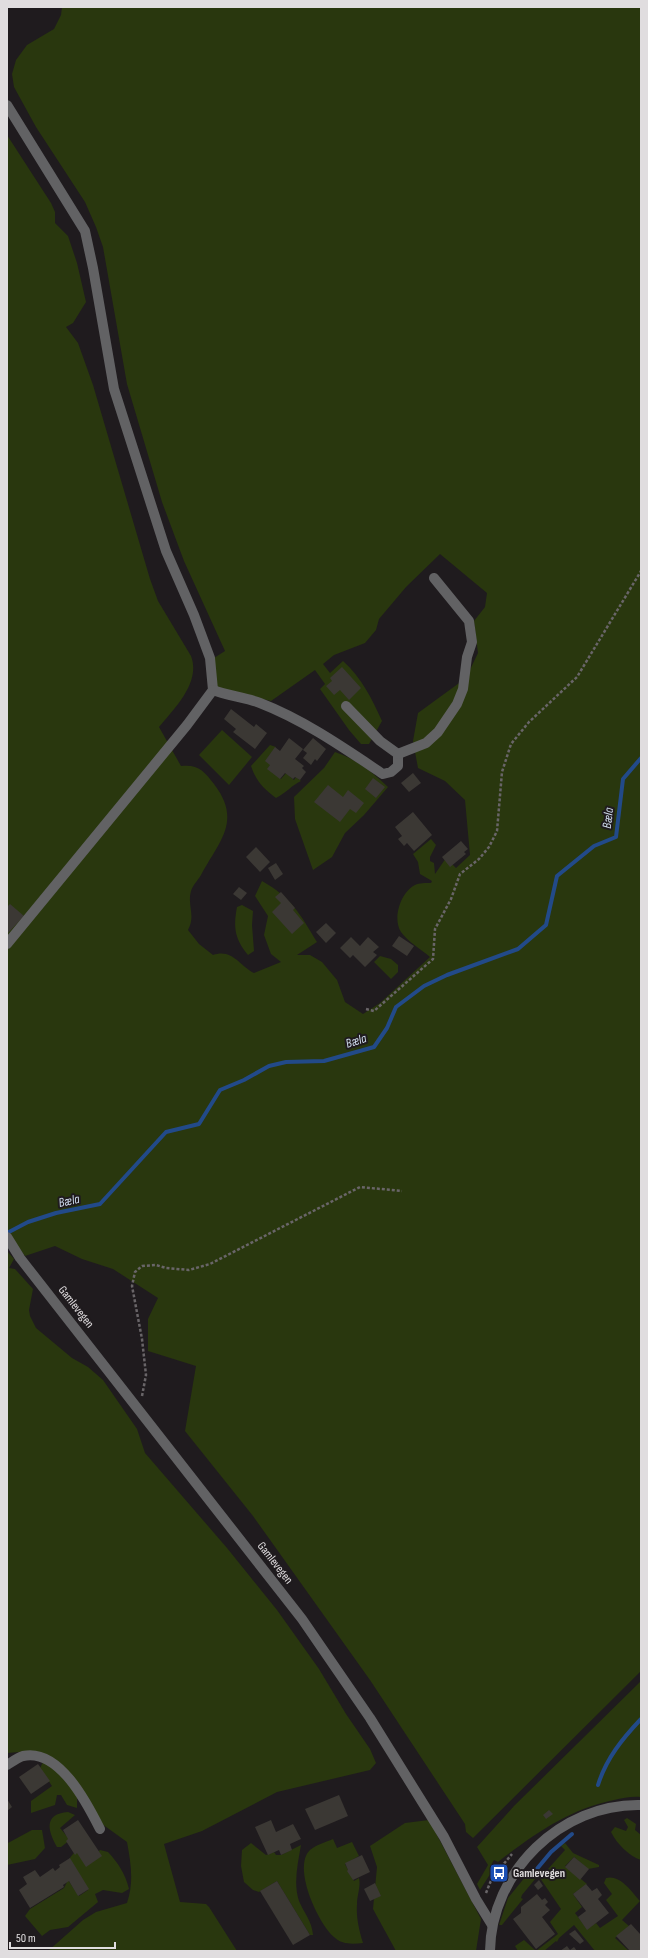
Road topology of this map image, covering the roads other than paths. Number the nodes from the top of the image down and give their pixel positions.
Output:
1 (7, 105) edge
2 (434, 578) dead end
3 (213, 690) junction
4 (346, 706) dead end
5 (398, 754) junction
6 (7, 944) edge
7 (7, 1238) edge
8 (7, 1765) edge
9 (641, 1805) edge
10 (100, 1829) dead end
11 (492, 1925) junction
12 (490, 1951) edge

1 - 3 street
2 - 5 street
3 - 5 street
3 - 6 street
4 - 5 street
7 - 11 street, Gamlevegen
8 - 10 street
9 - 11 street
11 - 12 street

